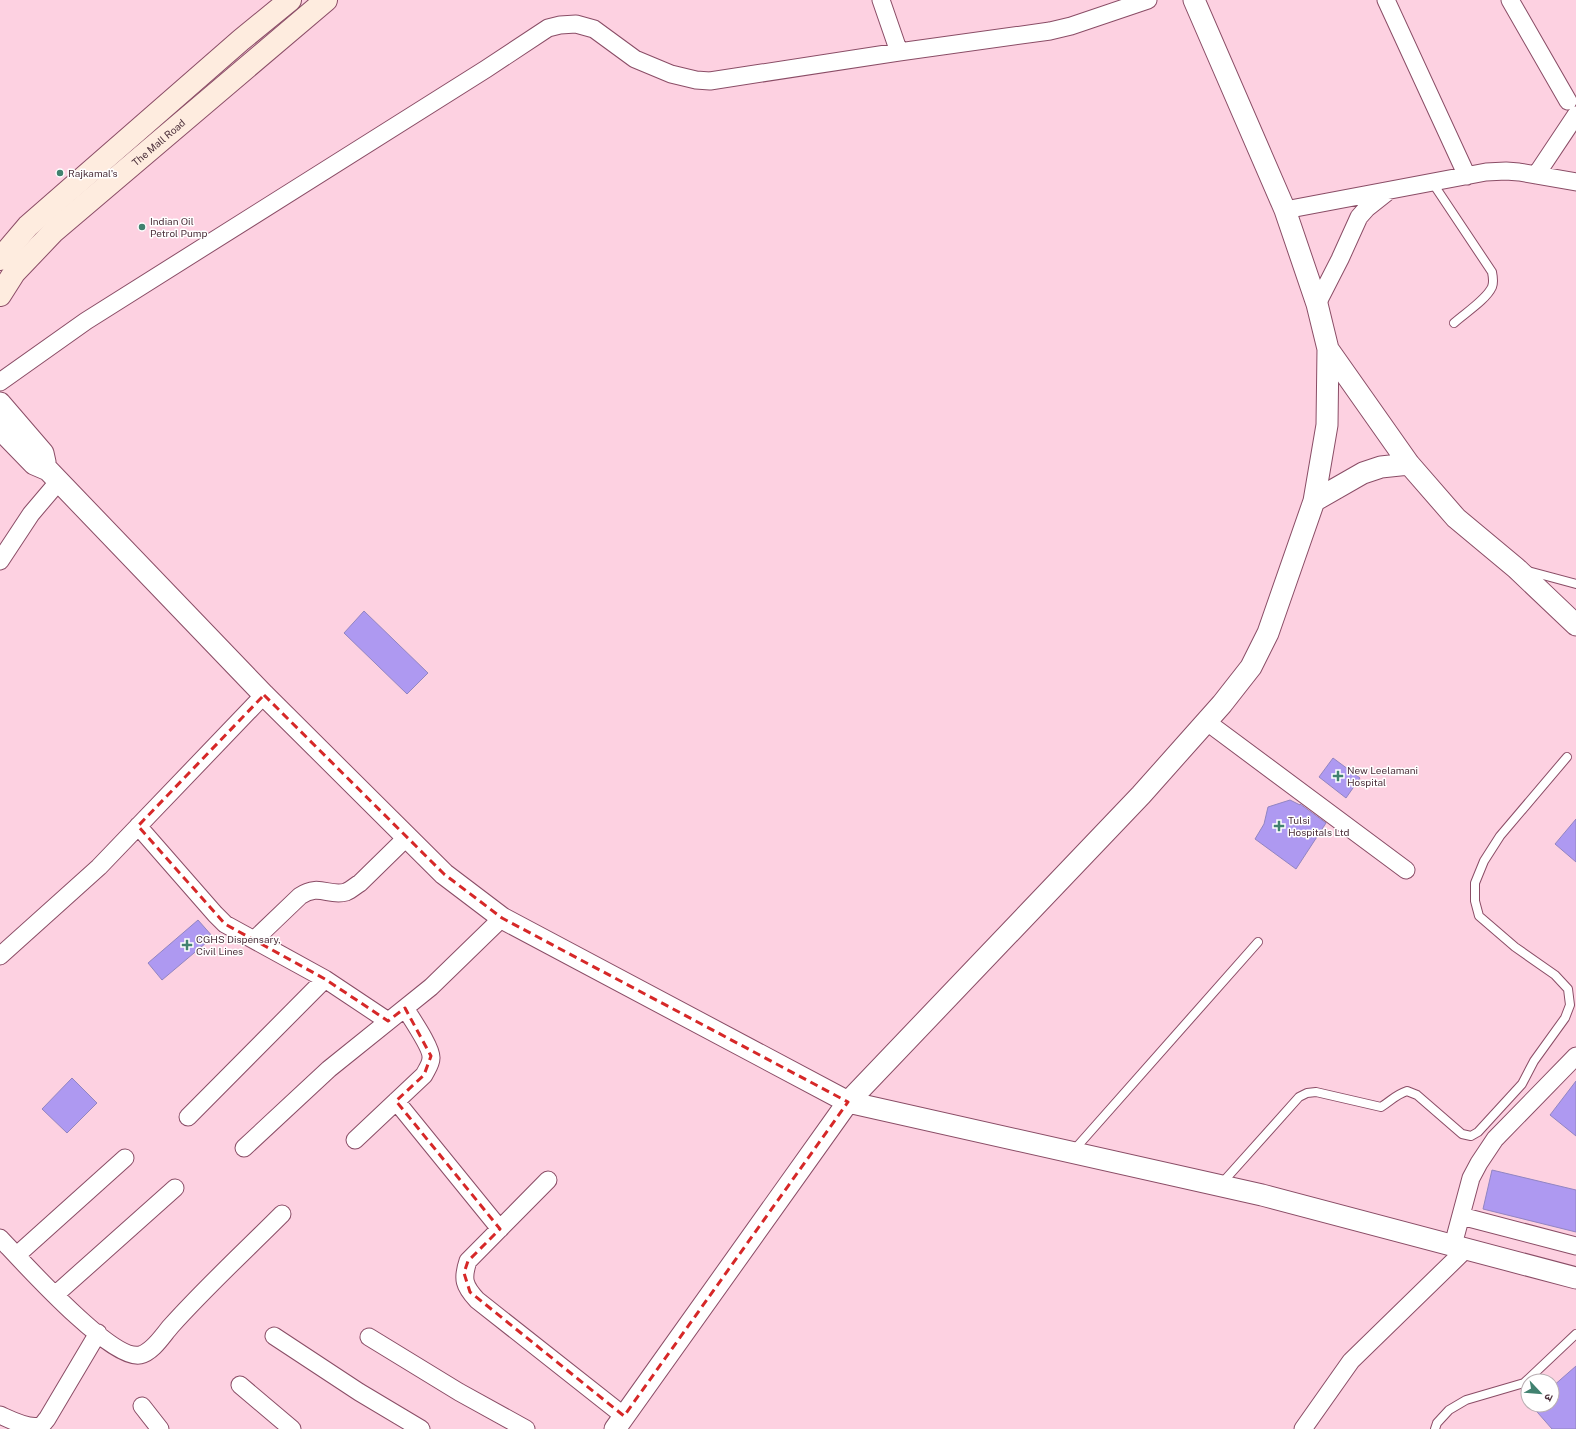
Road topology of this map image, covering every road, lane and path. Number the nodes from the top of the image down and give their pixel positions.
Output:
1 (290, 0) edge
2 (326, 0) edge
3 (881, 0) edge
4 (1148, 0) edge
5 (1194, 0) edge
6 (1386, 0) edge
7 (1510, 0) edge
8 (899, 52) junction
9 (1568, 100) dead end
10 (1576, 115) edge
11 (134, 134) junction
12 (148, 151) junction
13 (1536, 175) junction
14 (1467, 176) junction
15 (1432, 182) junction
16 (1576, 182) edge
17 (1389, 190) junction
18 (1284, 210) junction
19 (0, 259) edge
20 (0, 295) edge
21 (1317, 304) junction
22 (1454, 322) dead end
23 (1328, 349) junction
24 (0, 382) edge
25 (0, 403) edge
26 (0, 429) edge
27 (1409, 464) junction
28 (53, 475) junction
29 (1314, 501) junction
30 (0, 561) edge
31 (1516, 568) junction
32 (1576, 584) edge
33 (1576, 625) edge
34 (264, 695) junction
35 (1207, 722) junction
36 (1567, 757) dead end
37 (138, 826) junction
38 (407, 837) junction
39 (1406, 870) dead end
40 (502, 918) junction
41 (254, 940) junction
42 (1258, 942) dead end
43 (0, 956) edge
44 (325, 979) junction
45 (405, 1008) junction
46 (388, 1021) junction
47 (1576, 1056) edge
48 (396, 1101) junction
49 (848, 1102) junction
50 (188, 1117) dead end
51 (355, 1140) dead end
52 (244, 1148) dead end
53 (1072, 1152) junction
54 (125, 1158) dead end
55 (548, 1180) dead end
56 (1220, 1186) junction
57 (175, 1188) dead end
58 (282, 1214) dead end
59 (1461, 1216) junction
60 (500, 1229) junction
61 (0, 1238) edge
62 (1576, 1246) edge
63 (1460, 1247) junction
64 (17, 1255) junction
65 (1576, 1278) edge
66 (55, 1295) junction
67 (98, 1333) junction
68 (1576, 1334) edge
69 (274, 1336) dead end
70 (369, 1337) dead end
71 (240, 1385) dead end
72 (142, 1406) dead end
73 (0, 1415) edge
74 (619, 1422) edge
75 (160, 1429) edge
76 (292, 1429) edge
77 (421, 1429) edge
78 (526, 1429) edge
79 (1303, 1429) edge
80 (1435, 1429) edge

1 - 11 main road
2 - 12 main road, The Mall Road
3 - 8 street
4 - 8 street
5 - 18 street
6 - 14 street
7 - 9 street
8 - 24 street
10 - 13 street
11 - 12 main road
11 - 19 main road
12 - 20 main road, The Mall Road
13 - 14 street
13 - 16 street
14 - 15 street
15 - 17 street
15 - 22 lane
17 - 18 street
17 - 21 street
18 - 21 street
21 - 23 street
23 - 27 street
23 - 29 street
25 - 28 street
26 - 28 street
27 - 29 street
27 - 31 street
28 - 30 street
28 - 34 street
29 - 35 street
31 - 32 lane
31 - 33 street
34 - 37 street
34 - 38 street
35 - 39 street
35 - 49 street
36 - 56 lane
37 - 41 street
37 - 43 street
38 - 40 street
38 - 41 street
40 - 45 street
40 - 49 street
41 - 44 street
42 - 53 lane
44 - 46 street
44 - 50 street
45 - 46 street
45 - 48 street
46 - 52 street
47 - 59 street
48 - 51 street
48 - 60 street
49 - 53 street
49 - 74 street
53 - 56 street
54 - 64 street
55 - 60 street
56 - 63 street
57 - 66 street
58 - 67 street
59 - 62 street
59 - 63 street
60 - 74 street
61 - 64 street
63 - 65 street
63 - 79 street
64 - 66 street
66 - 67 street
67 - 73 street
68 - 80 lane
69 - 77 street
70 - 78 street
71 - 76 street
72 - 75 street

